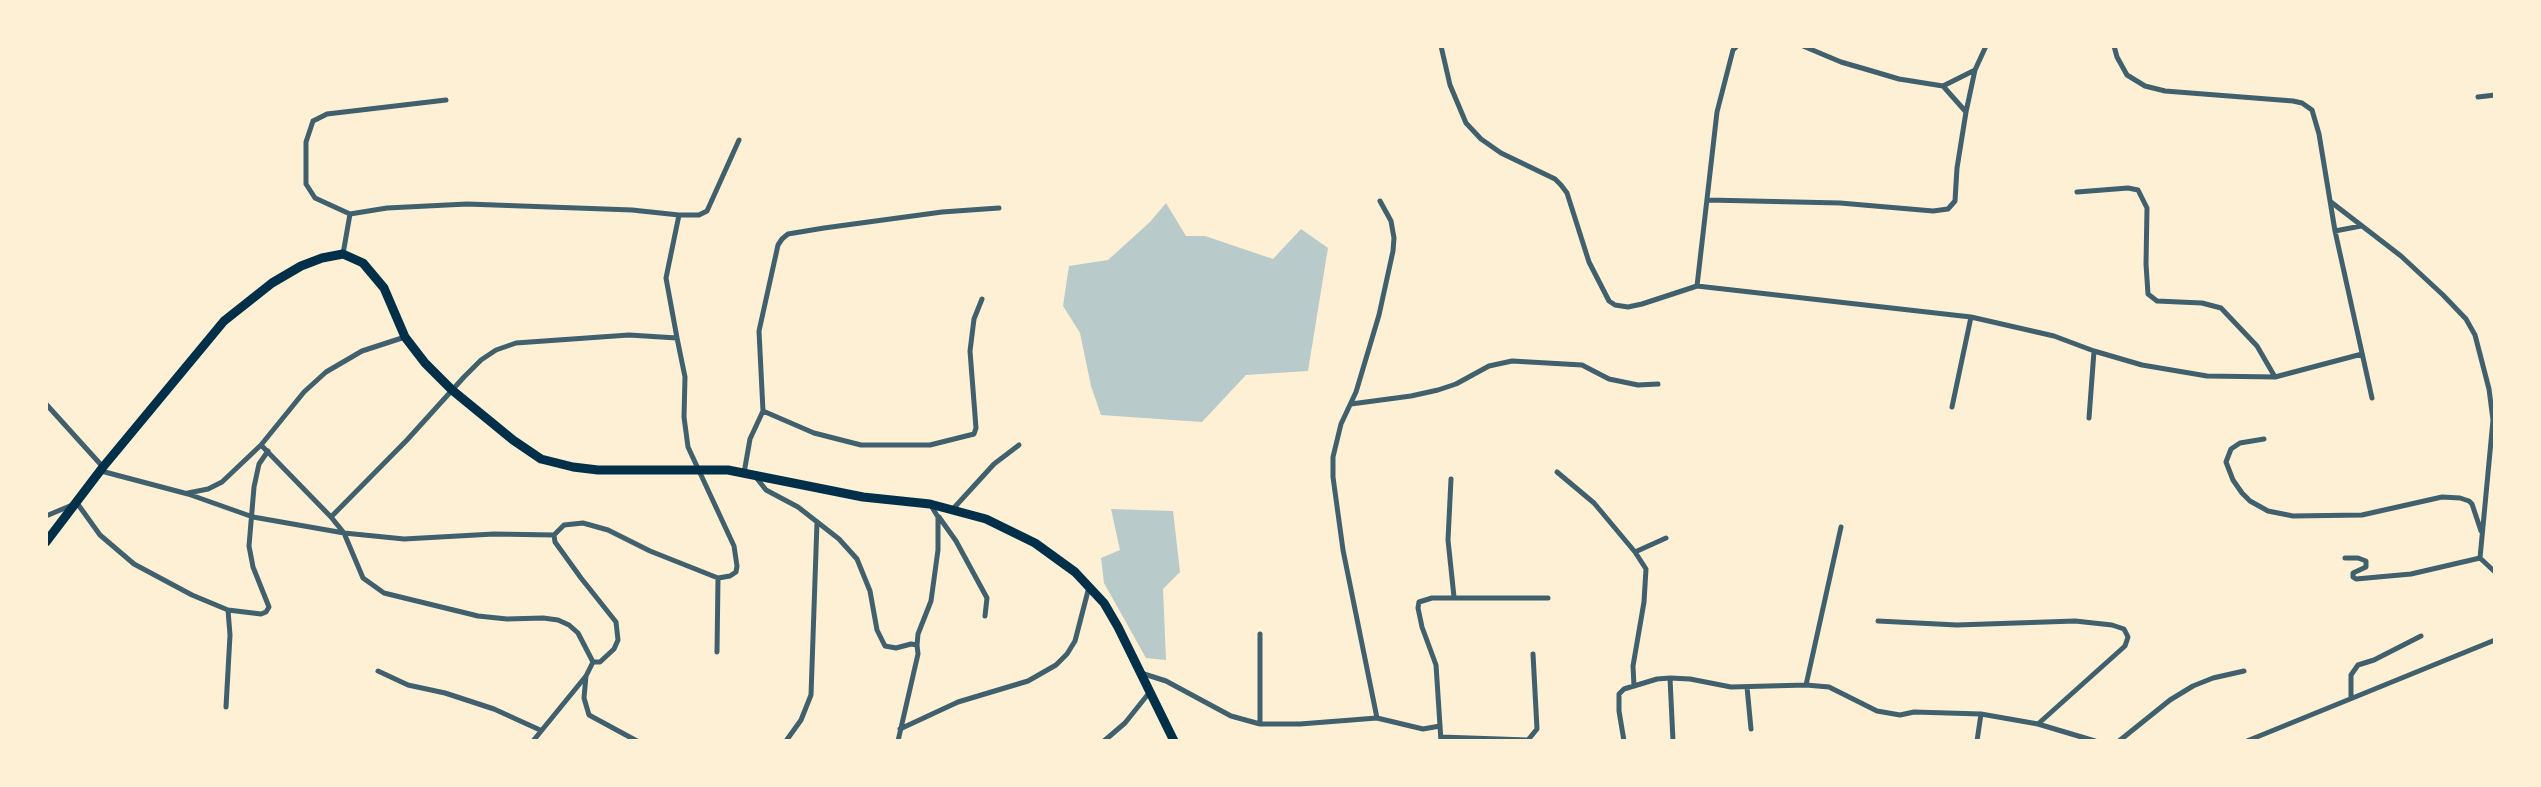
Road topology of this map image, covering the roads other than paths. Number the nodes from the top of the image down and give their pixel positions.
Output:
1 (1441, 46) edge
2 (1737, 46) edge
3 (1802, 46) edge
4 (1986, 46) edge
5 (2114, 46) edge
6 (1975, 70) junction
7 (1943, 86) junction
8 (2495, 95) edge
9 (2478, 97) dead end
10 (446, 100) dead end
11 (1966, 112) junction
12 (738, 140) dead end
13 (2077, 192) dead end
14 (1708, 200) junction
15 (1380, 201) dead end
16 (2331, 201) junction
17 (999, 208) dead end
18 (350, 214) junction
19 (679, 215) junction
20 (2361, 226) junction
21 (2335, 231) junction
22 (343, 254) junction
23 (1697, 286) junction
24 (982, 300) dead end
25 (1971, 317) junction
26 (404, 337) junction
27 (677, 338) junction
28 (2094, 351) junction
29 (2362, 354) junction
30 (2275, 376) junction
31 (1658, 384) dead end
32 (2492, 388) edge
33 (452, 390) junction
34 (2372, 398) dead end
35 (46, 404) edge
36 (1351, 404) junction
37 (1952, 407) dead end
38 (762, 411) junction
39 (2089, 418) dead end
40 (2264, 439) dead end
41 (260, 445) junction
42 (1019, 445) dead end
43 (268, 451) junction
44 (102, 469) junction
45 (699, 470) junction
46 (1557, 472) dead end
47 (744, 473) junction
48 (755, 476) junction
49 (1451, 479) dead end
50 (188, 494) junction
51 (77, 503) junction
52 (930, 504) junction
53 (952, 510) junction
54 (46, 516) edge
55 (331, 516) junction
56 (253, 517) junction
57 (938, 517) junction
58 (817, 522) junction
59 (1841, 527) dead end
60 (344, 533) junction
61 (2482, 534) junction
62 (554, 535) junction
63 (1666, 538) dead end
64 (46, 542) edge
65 (1635, 552) junction
66 (2345, 558) dead end
67 (2480, 558) junction
68 (2495, 572) edge
69 (718, 578) junction
70 (1089, 587) junction
71 (1454, 597) junction
72 (1548, 598) dead end
73 (228, 610) junction
74 (985, 616) dead end
75 (1878, 621) dead end
76 (1260, 634) dead end
77 (2421, 636) dead end
78 (2495, 640) edge
79 (917, 645) junction
80 (717, 652) dead end
81 (1533, 654) dead end
82 (592, 662) junction
83 (378, 671) dead end
84 (2244, 671) dead end
85 (1139, 672) junction
86 (586, 676) junction
87 (1670, 678) junction
88 (1806, 684) junction
89 (1634, 686) junction
90 (1746, 687) junction
91 (1149, 693) junction
92 (2351, 698) junction
93 (226, 707) dead end
94 (1981, 714) junction
95 (1377, 718) junction
96 (1260, 724) junction
97 (2038, 724) junction
98 (1440, 726) junction
99 (900, 729) junction
100 (1751, 729) dead end
101 (540, 730) junction
102 (1441, 739) edge
103 (533, 741) edge
104 (637, 741) edge
105 (786, 741) edge
106 (898, 741) edge
107 (1104, 741) edge
108 (1174, 741) edge
109 (1624, 741) edge
110 (1673, 741) edge
111 (1977, 741) edge
112 (2096, 741) edge
113 (2119, 741) edge
114 (2247, 741) edge

1 - 23 street
2 - 14 street
3 - 7 street
4 - 6 street
5 - 16 street
6 - 7 street
6 - 11 street
7 - 11 street
8 - 9 street
10 - 18 street
11 - 14 street
12 - 19 street
13 - 30 street
14 - 23 street
15 - 36 street
16 - 20 street
16 - 21 street
17 - 38 street
18 - 19 street
18 - 22 street
19 - 27 street
20 - 21 street
20 - 32 street
21 - 29 street
22 - 26 main road
22 - 44 main road
23 - 25 street
24 - 38 street
25 - 28 street
25 - 37 street
26 - 33 main road
26 - 41 street
27 - 33 street
27 - 45 street
28 - 30 street
28 - 39 street
29 - 30 street
29 - 34 street
31 - 36 street
32 - 61 street
33 - 45 main road
33 - 55 street
35 - 44 street
36 - 95 street
38 - 47 street
40 - 61 street
41 - 43 street
41 - 50 street
42 - 53 street
43 - 55 street
43 - 56 street
44 - 50 street
44 - 51 main road
45 - 47 main road
45 - 69 street
46 - 65 street
47 - 48 main road
48 - 52 main road
48 - 58 street
49 - 71 street
50 - 56 street
51 - 54 street
51 - 64 main road
51 - 73 street
52 - 53 main road
52 - 57 street
53 - 70 main road
55 - 60 street
56 - 60 street
56 - 73 street
57 - 74 street
57 - 79 street
58 - 79 street
58 - 105 street
59 - 88 street
60 - 62 street
60 - 82 street
61 - 67 street
62 - 69 street
62 - 82 street
63 - 65 street
65 - 89 street
66 - 67 street
67 - 68 street
69 - 80 street
70 - 85 main road
70 - 99 street
71 - 72 street
71 - 98 street
73 - 93 street
75 - 97 street
76 - 96 street
77 - 92 street
78 - 92 street
79 - 99 street
81 - 102 street
82 - 86 street
83 - 101 street
84 - 113 street
85 - 91 main road
85 - 96 street
86 - 101 street
86 - 104 street
87 - 89 street
87 - 90 street
87 - 110 street
88 - 90 street
88 - 94 street
89 - 109 street
90 - 100 street
91 - 107 street
91 - 108 main road
92 - 114 street
94 - 97 street
94 - 111 street
95 - 96 street
95 - 98 street
97 - 112 street
98 - 102 street
99 - 106 street
101 - 103 street

